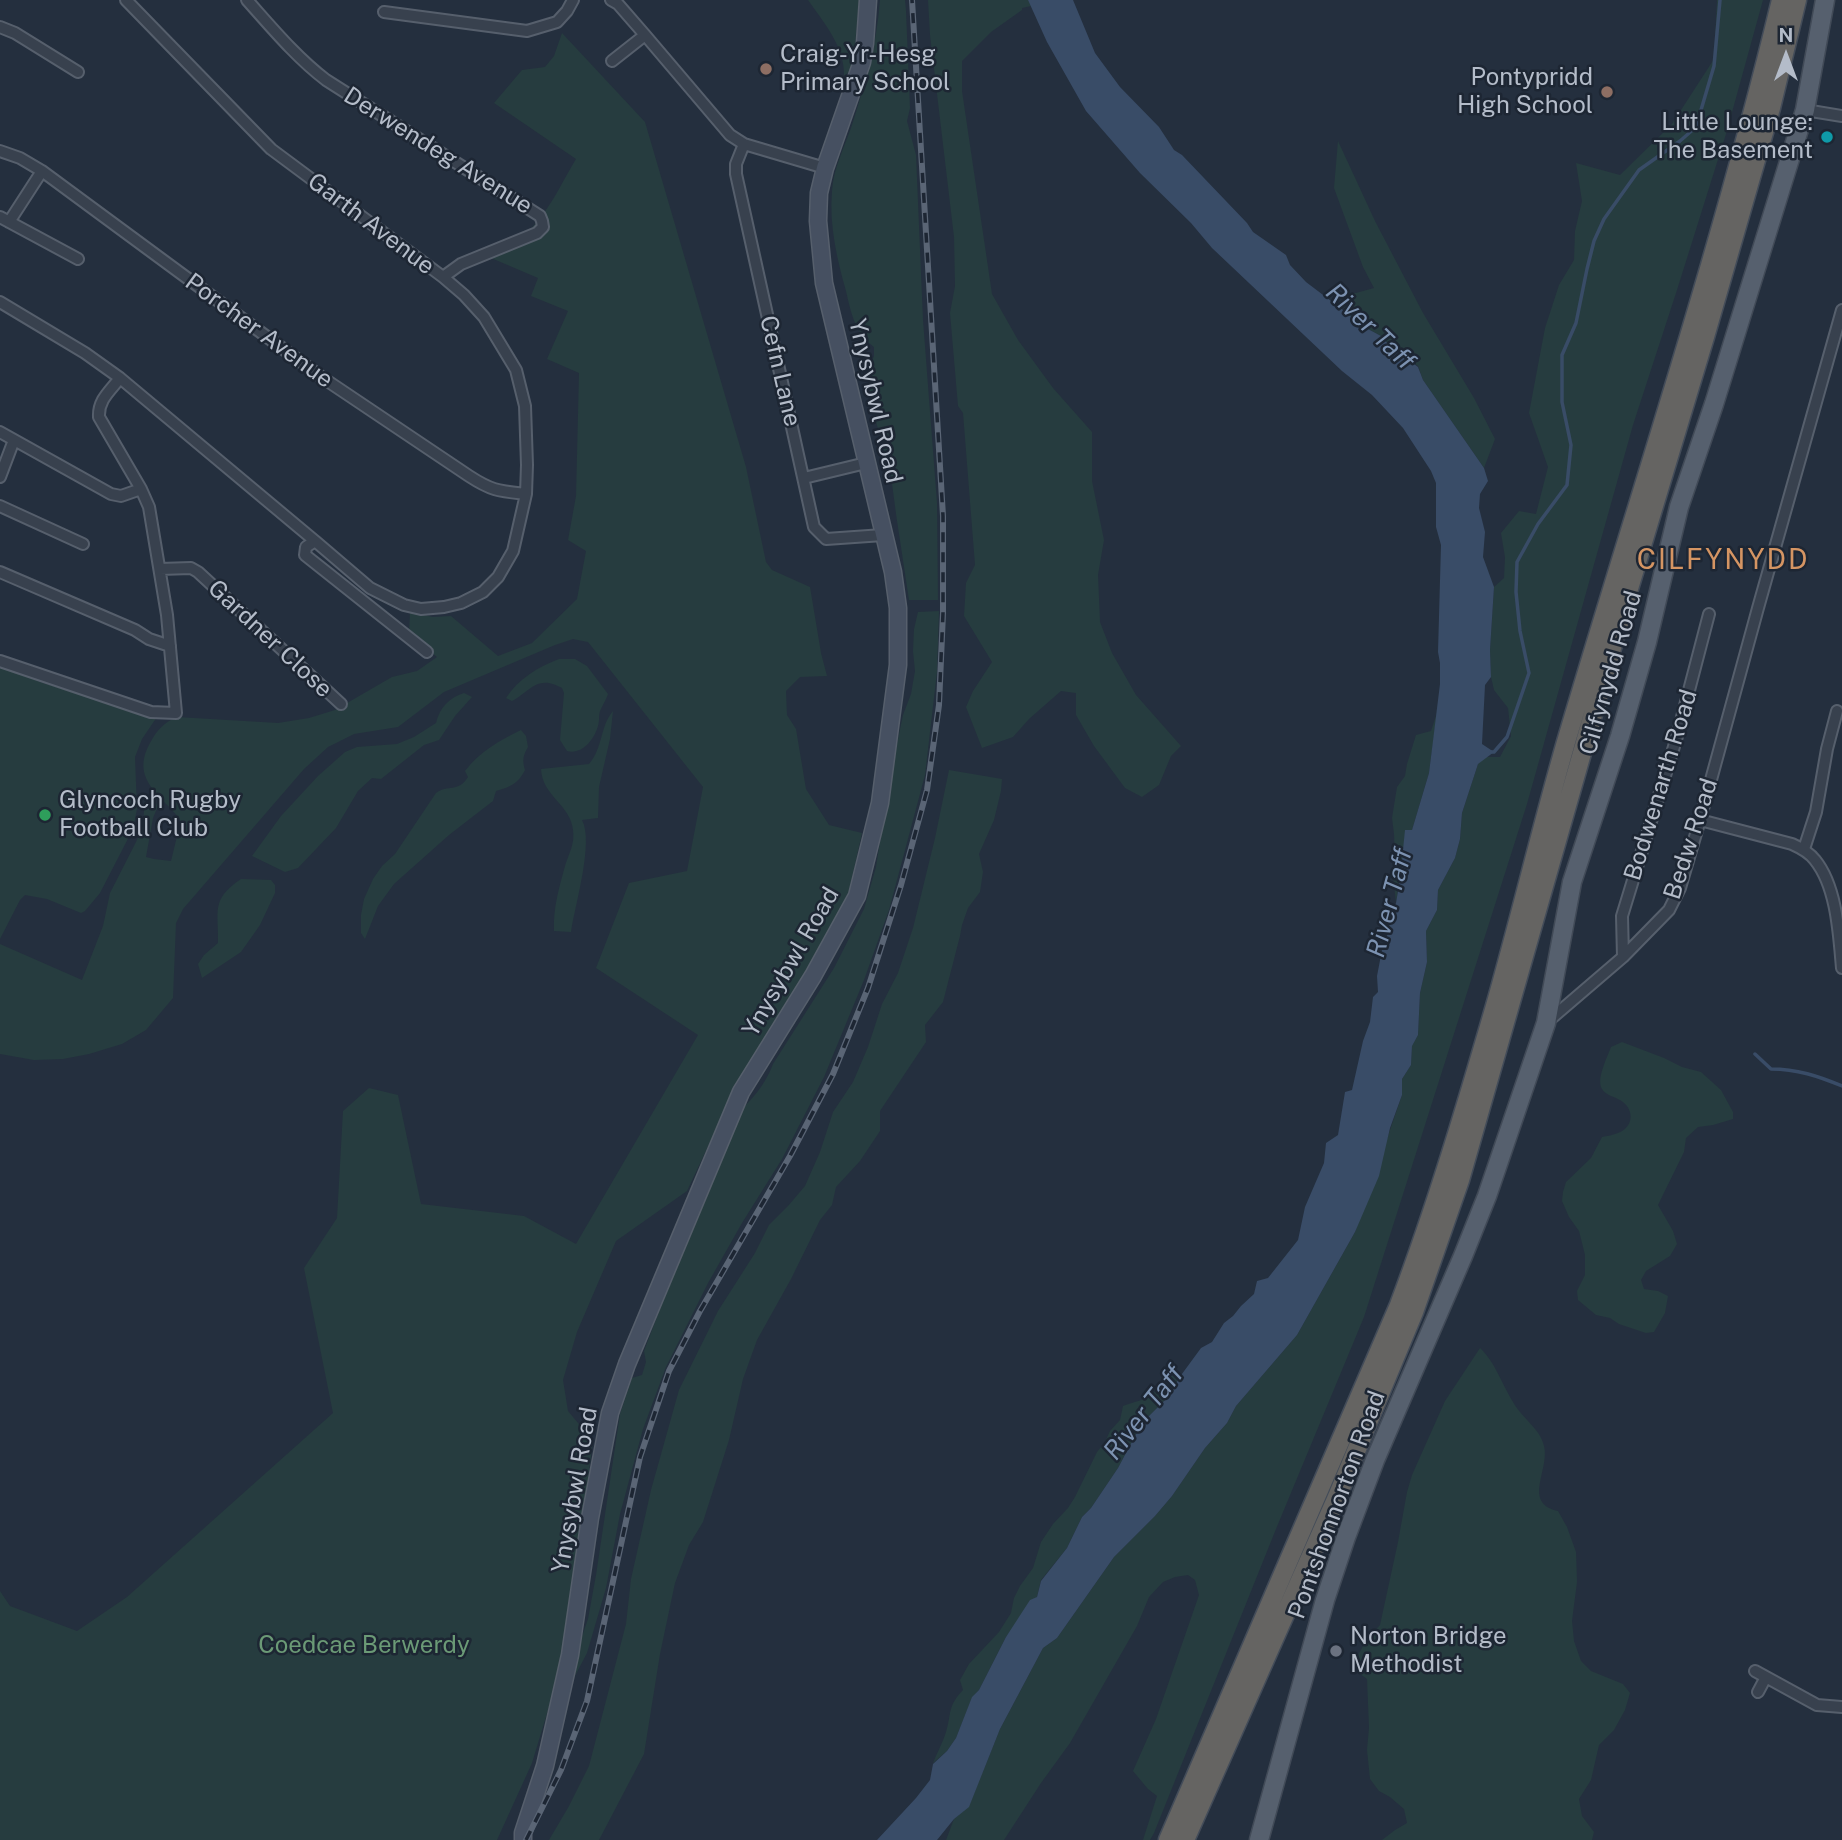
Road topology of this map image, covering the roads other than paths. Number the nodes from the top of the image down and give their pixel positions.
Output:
1 (126, 0) edge
2 (247, 0) edge
3 (573, 0) edge
4 (611, 0) edge
5 (868, 0) edge
6 (1781, 0) edge
7 (1797, 0) edge
8 (1825, 0) edge
9 (384, 12) dead end
10 (0, 27) edge
11 (645, 35) junction
12 (611, 61) dead end
13 (78, 72) dead end
14 (1805, 110) junction
15 (1842, 116) edge
16 (744, 144) junction
17 (0, 150) edge
18 (825, 168) junction
19 (42, 171) junction
20 (5, 220) edge
21 (78, 259) dead end
22 (443, 277) junction
23 (0, 302) edge
24 (1842, 310) edge
25 (120, 378) junction
26 (0, 432) edge
27 (14, 440) junction
28 (866, 463) junction
29 (0, 477) edge
30 (804, 478) junction
31 (141, 489) junction
32 (526, 494) junction
33 (0, 506) edge
34 (883, 535) junction
35 (314, 541) junction
36 (83, 544) dead end
37 (160, 569) junction
38 (3, 574) edge
39 (0, 588) edge
40 (1709, 614) dead end
41 (170, 646) junction
42 (427, 652) dead end
43 (0, 661) edge
44 (341, 704) dead end
45 (1837, 711) dead end
46 (1700, 820) junction
47 (1804, 849) junction
48 (1623, 957) junction
49 (1842, 968) edge
50 (1546, 1023) junction
51 (1487, 1196) joint
52 (1758, 1692) dead end
53 (1842, 1707) edge
54 (523, 1836) edge
55 (1168, 1840) edge
56 (1185, 1840) edge
57 (1259, 1840) edge

1 - 22 street, Garth Avenue
2 - 22 street, Derwendeg Avenue
3 - 9 street
4 - 11 street
5 - 18 main road, Ynysybwl Road
6 - 55 highway
7 - 56 highway
8 - 14 main road, Cilfynydd Road
10 - 13 street
11 - 12 street
11 - 16 street
14 - 15 street
14 - 50 main road, Cilfynydd Road
16 - 18 street
16 - 30 street, Cefn Lane
17 - 19 street, Porcher Avenue
18 - 28 main road, Ynysybwl Road
19 - 20 street
19 - 32 street, Porcher Avenue
20 - 21 street
22 - 32 street, Garth Avenue
23 - 25 street
24 - 46 street, Bedw Road
25 - 31 street
25 - 35 street
26 - 27 street
27 - 29 street
27 - 31 street
28 - 30 street
28 - 34 main road, Ynysybwl Road
30 - 34 street, Cefn Lane
31 - 37 street
32 - 35 street, Garth Avenue
33 - 36 street
34 - 54 main road, Ynysybwl Road
35 - 42 street
37 - 41 street
37 - 44 street, Gardner Close
38 - 39 street
38 - 41 street
40 - 48 street, Bodwenarth Road
41 - 43 street
45 - 47 street
46 - 47 street
46 - 48 street, Bedw Road
47 - 49 street
48 - 50 street, Bedw Road
50 - 51 main road, Cilfynydd Road
51 - 57 main road, Pontshonnorton Road
52 - 53 street

